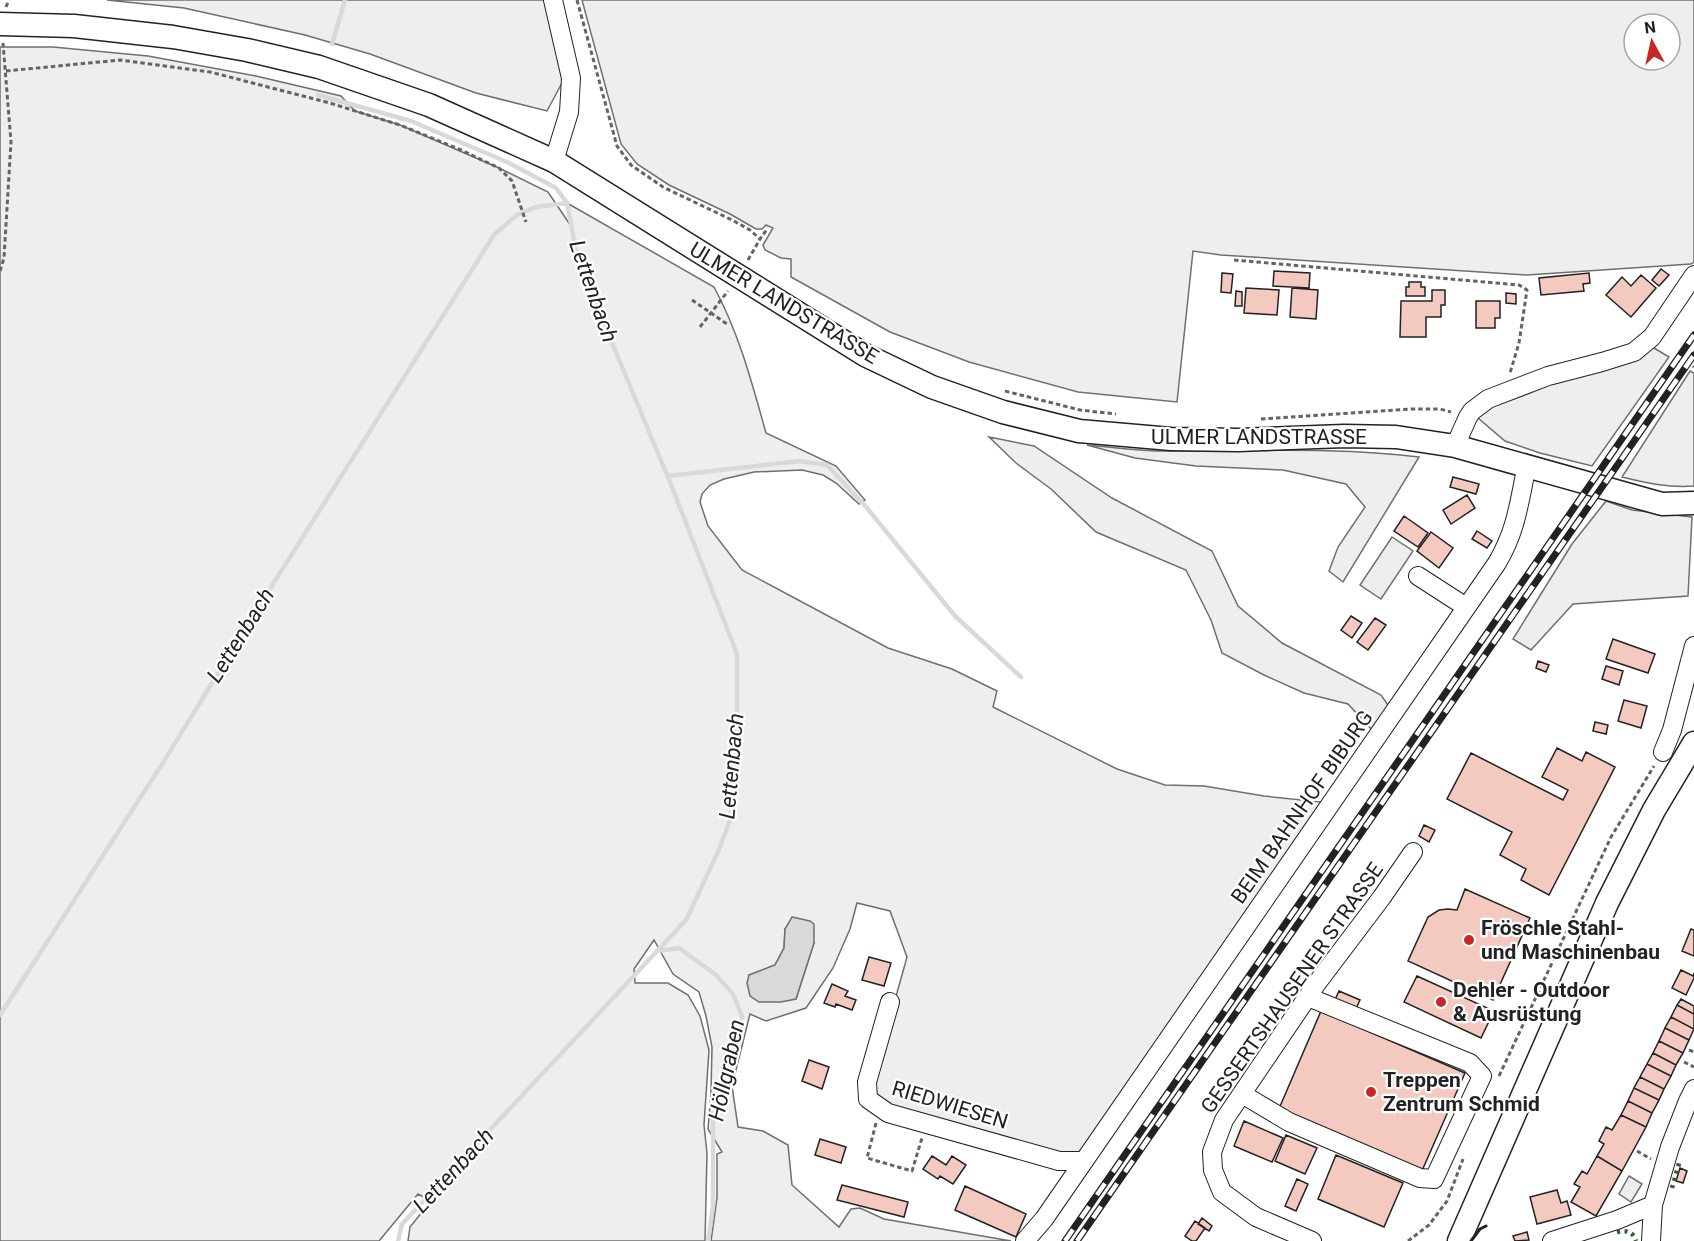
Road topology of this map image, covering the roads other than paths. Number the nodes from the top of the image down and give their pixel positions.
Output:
1 (553, 0) edge
2 (1, 24) edge
3 (554, 161) junction
4 (1694, 275) edge
5 (1455, 446) junction
6 (1527, 465) junction
7 (1694, 503) edge
8 (1418, 576) dead end
9 (1466, 607) junction
10 (1694, 646) edge
11 (1694, 743) edge
12 (1663, 752) road end
13 (1413, 852) dead end
14 (1308, 997) junction
15 (890, 1002) dead end
16 (1694, 1089) edge
17 (1242, 1094) junction
18 (1084, 1161) junction
19 (1653, 1205) junction
20 (1460, 1235) edge
21 (1025, 1241) edge
22 (1312, 1241) edge
23 (1552, 1241) edge
24 (1651, 1241) edge

1 - 3 street
2 - 3 main road, ULMER LANDSTRASSE
3 - 5 main road, ULMER LANDSTRASSE
4 - 5 street
5 - 6 main road, ULMER LANDSTRASSE
6 - 7 main road, ULMER LANDSTRASSE
6 - 9 street, BEIM BAHNHOF BIBURG
8 - 9 street
9 - 18 street, BEIM BAHNHOF BIBURG
10 - 12 street
11 - 20 main road
13 - 14 street, GESSERTSHAUSENER STRASSE
14 - 17 street, GESSERTSHAUSENER STRASSE
14 - 17 street
15 - 18 street, RIEDWIESEN
16 - 19 street
17 - 22 street, GESSERTSHAUSENER STRASSE
18 - 21 street, BEIM BAHNHOF BIBURG
19 - 23 street
19 - 24 street

